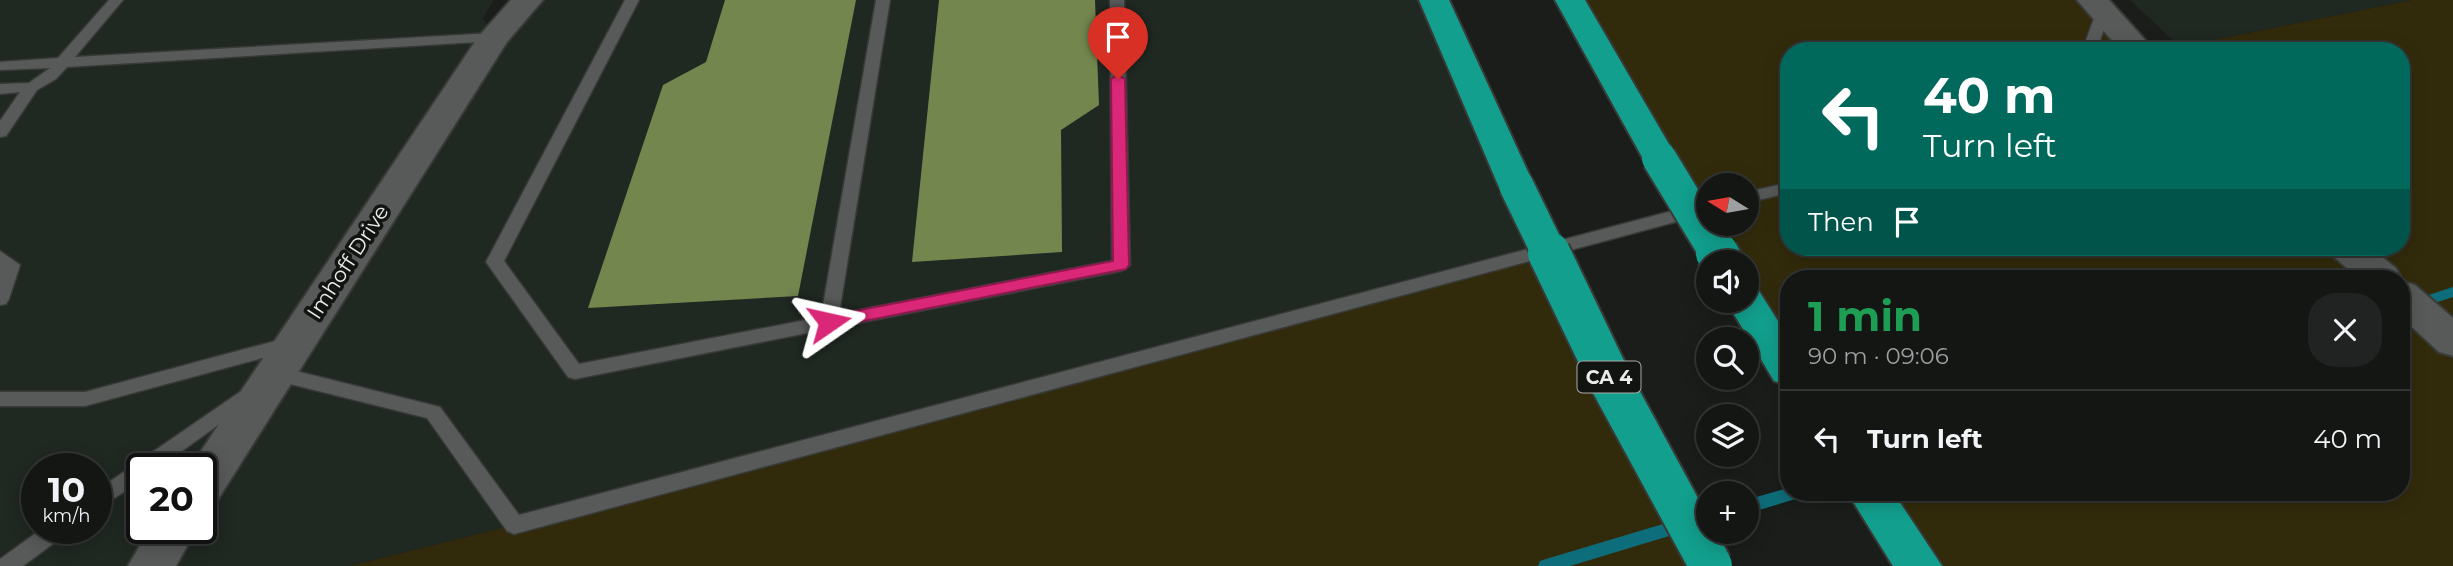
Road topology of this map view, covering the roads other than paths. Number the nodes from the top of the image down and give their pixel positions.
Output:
1 (116, 0) edge
2 (528, 0) edge
3 (632, 0) edge
4 (883, 0) edge
5 (1117, 0) edge
6 (1434, 0) edge
7 (1570, 0) edge
8 (2098, 7) edge
9 (494, 18) edge
10 (2090, 42) edge
11 (2131, 42) edge
12 (65, 62) junction
13 (0, 66) edge
14 (32, 87) junction
15 (0, 89) edge
16 (0, 132) edge
17 (1780, 190) edge
18 (1759, 195) edge
19 (1696, 211) edge
20 (1715, 250) edge
21 (2356, 256) edge
22 (0, 257) edge
23 (2373, 270) edge
24 (0, 299) edge
25 (2410, 303) edge
26 (1752, 313) edge
27 (829, 322) junction
28 (2453, 341) edge
29 (1780, 357) edge
30 (286, 358) junction
31 (0, 399) edge
32 (163, 453) edge
33 (217, 464) edge
34 (1875, 501) edge
35 (37, 544) edge
36 (165, 544) edge
37 (7, 566) edge
38 (151, 566) edge
39 (1711, 566) edge
40 (1919, 566) edge

1 - 12 lane
2 - 9 street, Imhoff Drive
3 - 27 lane
4 - 27 lane
5 - 27 lane
6 - 39 highway, CA 4, bridge
7 - 20 highway, bridge
8 - 10 lane
8 - 11 street
9 - 12 lane
9 - 30 street, Imhoff Drive
12 - 13 lane
12 - 14 lane
14 - 15 lane
14 - 16 lane
17 - 18 lane
19 - 30 lane
21 - 23 street
22 - 24 lane
25 - 28 street
26 - 29 highway
30 - 31 lane
30 - 32 lane
30 - 33 street, Imhoff Drive
34 - 40 highway
35 - 37 lane
36 - 38 street

